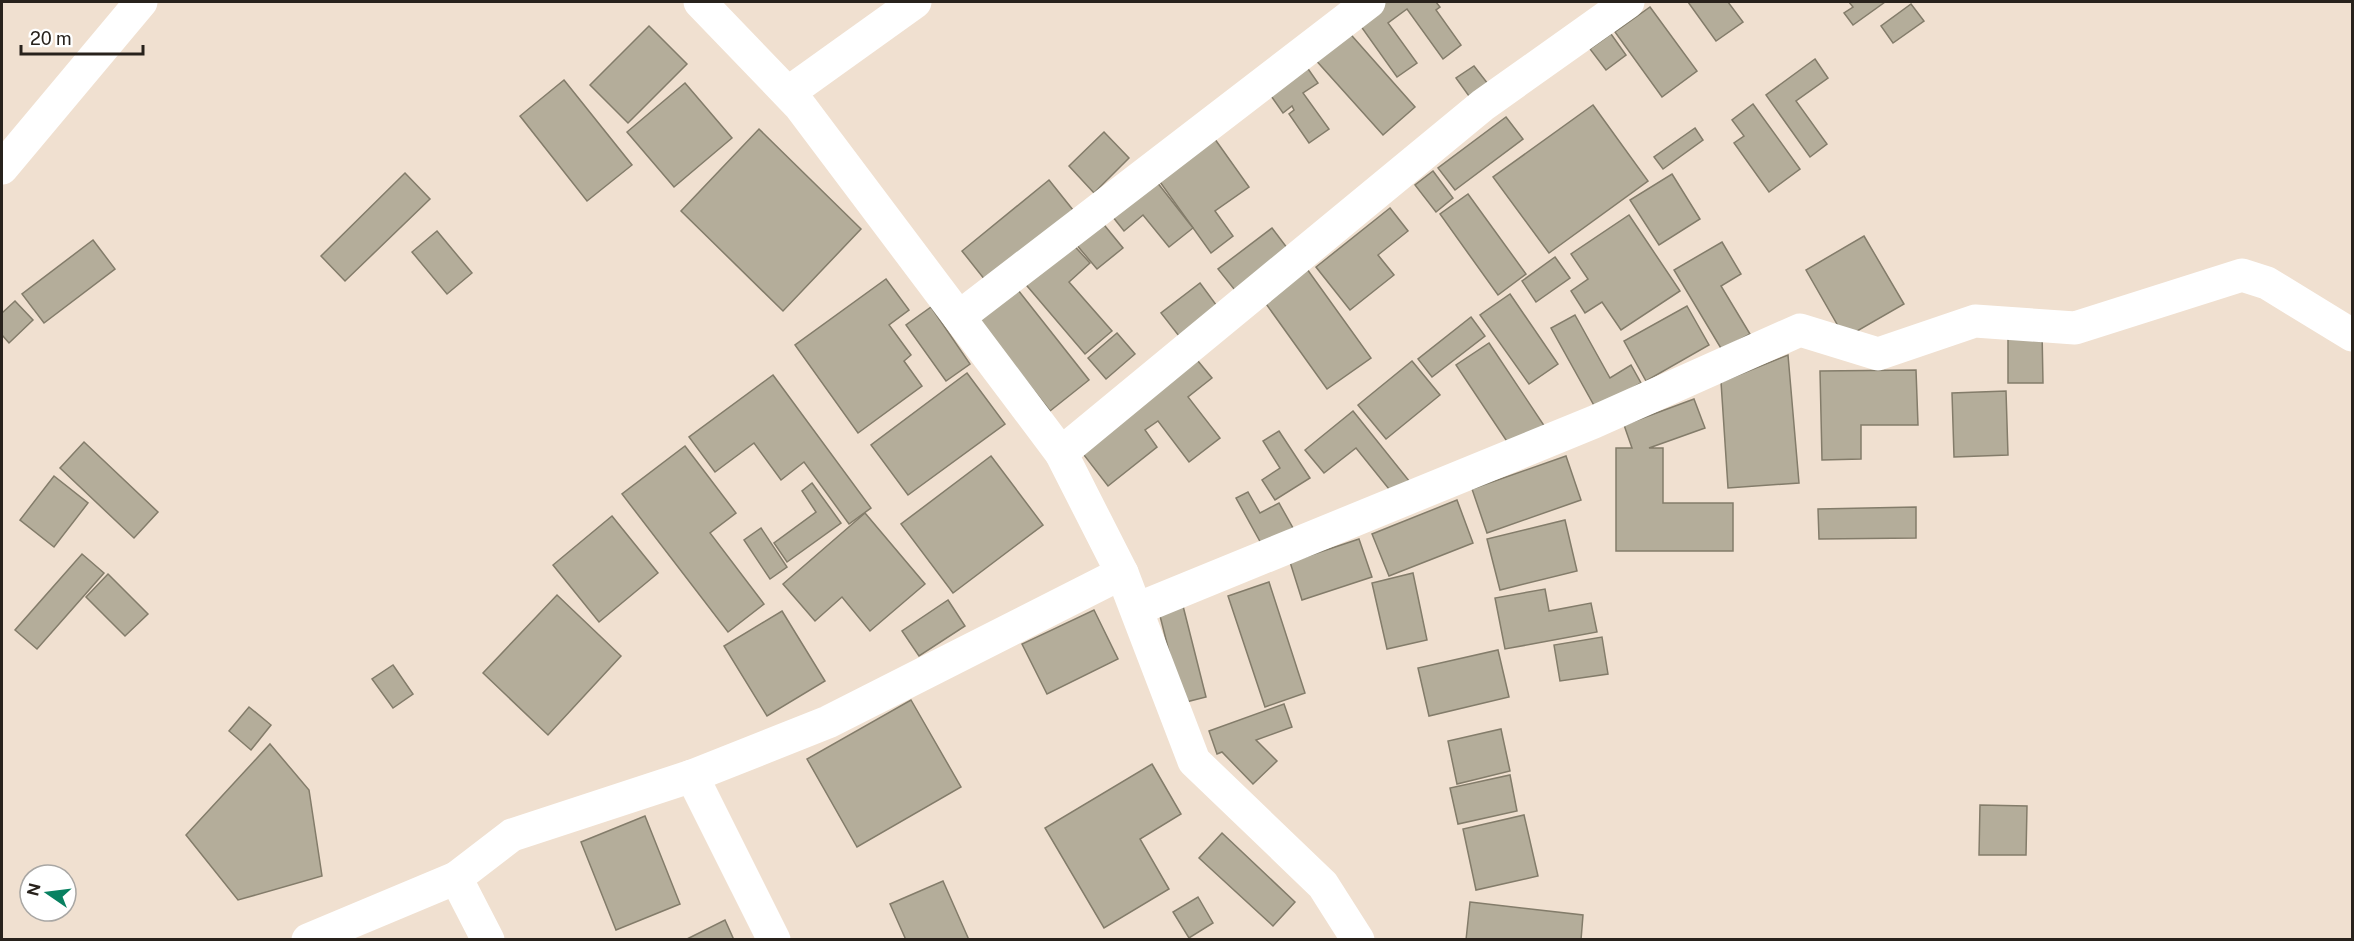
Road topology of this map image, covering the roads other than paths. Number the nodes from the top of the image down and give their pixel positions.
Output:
1 (141, 2) edge
2 (700, 2) edge
3 (915, 2) edge
4 (1369, 2) edge
5 (1628, 2) edge
6 (788, 93) junction
7 (2, 168) edge
8 (959, 317) junction
9 (2352, 335) edge
10 (1060, 453) junction
11 (1122, 573) junction
12 (1137, 609) junction
13 (692, 776) junction
14 (456, 878) junction
15 (308, 939) edge
16 (488, 939) edge
17 (774, 939) edge
18 (1358, 939) edge

1 - 7 street
2 - 6 street
3 - 6 street
4 - 8 street
5 - 10 street
6 - 8 street
8 - 10 street
9 - 12 street
10 - 11 street
11 - 12 street
11 - 13 street
12 - 18 street
13 - 14 street
13 - 17 street
14 - 15 street
14 - 16 street

